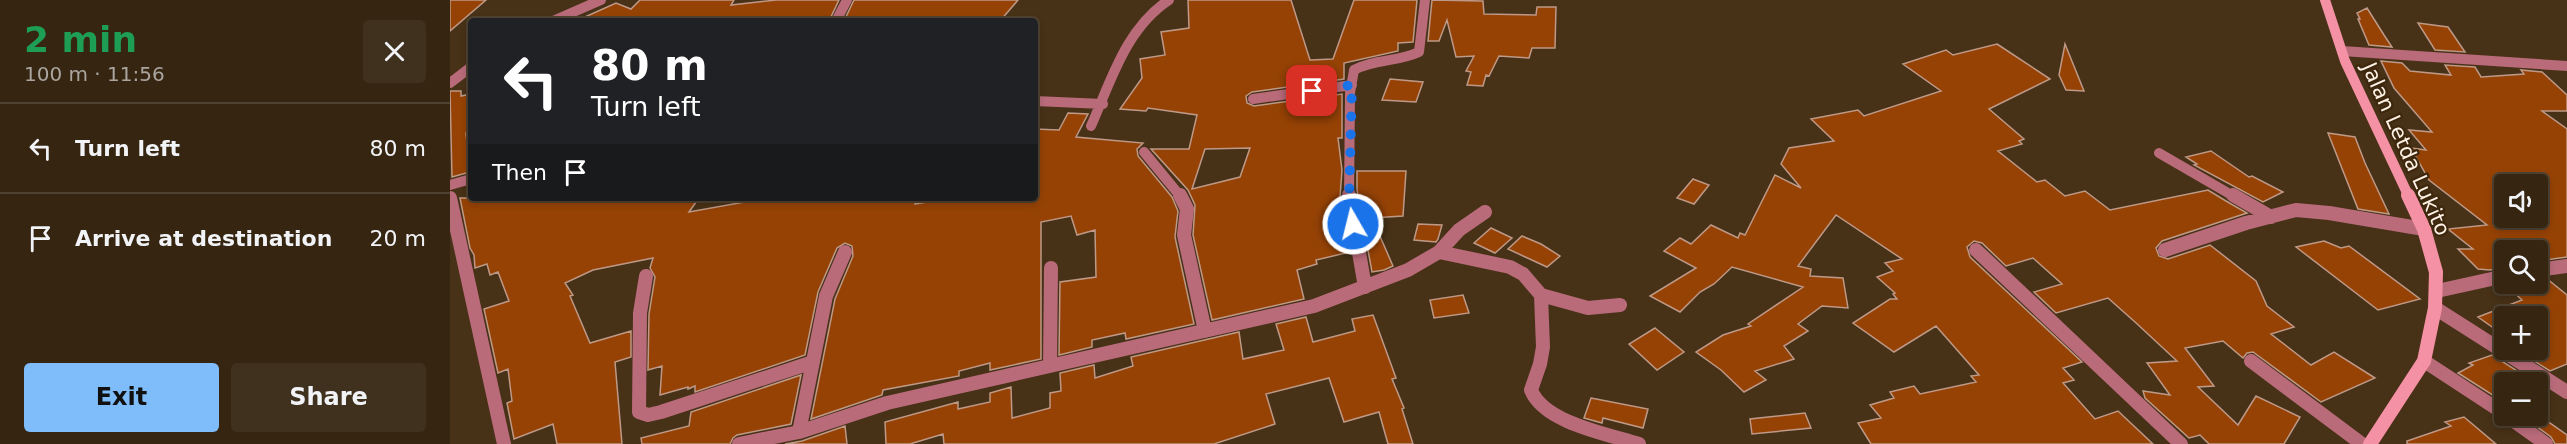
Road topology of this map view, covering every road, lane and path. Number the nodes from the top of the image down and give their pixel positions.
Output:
1 (601, 0) edge
2 (847, 0) edge
3 (1169, 0) edge
4 (1425, 0) edge
5 (2325, 0) edge
6 (560, 18) edge
7 (838, 18) edge
8 (2342, 51) junction
9 (2567, 66) edge
10 (468, 69) edge
11 (450, 83) edge
12 (1352, 85) junction
13 (1253, 99) dead end
14 (1038, 101) edge
15 (1102, 104) junction
16 (1091, 126) dead end
17 (1144, 152) dead end
18 (2159, 153) dead end
19 (468, 180) edge
20 (450, 185) edge
21 (450, 198) edge
22 (1485, 212) dead end
23 (2271, 217) junction
24 (2424, 229) junction
25 (1976, 250) dead end
26 (2165, 250) dead end
27 (845, 252) dead end
28 (1439, 252) junction
29 (2567, 266) edge
30 (1051, 268) dead end
31 (2548, 269) edge
32 (646, 276) dead end
33 (2494, 278) edge
34 (1365, 287) junction
35 (2437, 291) junction
36 (1541, 295) junction
37 (1620, 305) dead end
38 (2435, 308) junction
39 (1205, 331) junction
40 (2424, 361) junction
41 (813, 362) junction
42 (2251, 362) dead end
43 (1050, 366) junction
44 (2567, 392) edge
45 (2494, 407) edge
46 (2521, 426) edge
47 (799, 432) junction
48 (504, 444) edge
49 (739, 444) edge
50 (1639, 444) edge
51 (2181, 444) edge
52 (2362, 444) edge
53 (2370, 444) edge
54 (2546, 444) edge

1 - 6 street
2 - 7 street
3 - 15 street
4 - 12 street
5 - 8 street, Jalan Letda Lukito
8 - 9 street
8 - 24 street, Jalan Letda Lukito
10 - 11 street
12 - 13 street
12 - 34 street
14 - 15 street
15 - 16 street
17 - 39 street
18 - 23 street
19 - 20 street
21 - 48 street
22 - 28 street
23 - 24 street
23 - 26 street
24 - 35 street, Jalan Letda Lukito
25 - 51 street
27 - 41 street
28 - 34 street
28 - 36 street
29 - 31 street
30 - 43 street
32 - 41 street
33 - 35 street
34 - 39 street
35 - 38 street, Jalan Letda Lukito
36 - 37 street
36 - 50 street
38 - 40 street, Jalan Letda Lukito
38 - 44 street
39 - 43 street
40 - 45 street
40 - 53 street, Jalan Letda Lukito
41 - 47 street
42 - 52 street
43 - 47 street
46 - 54 street
47 - 49 street

